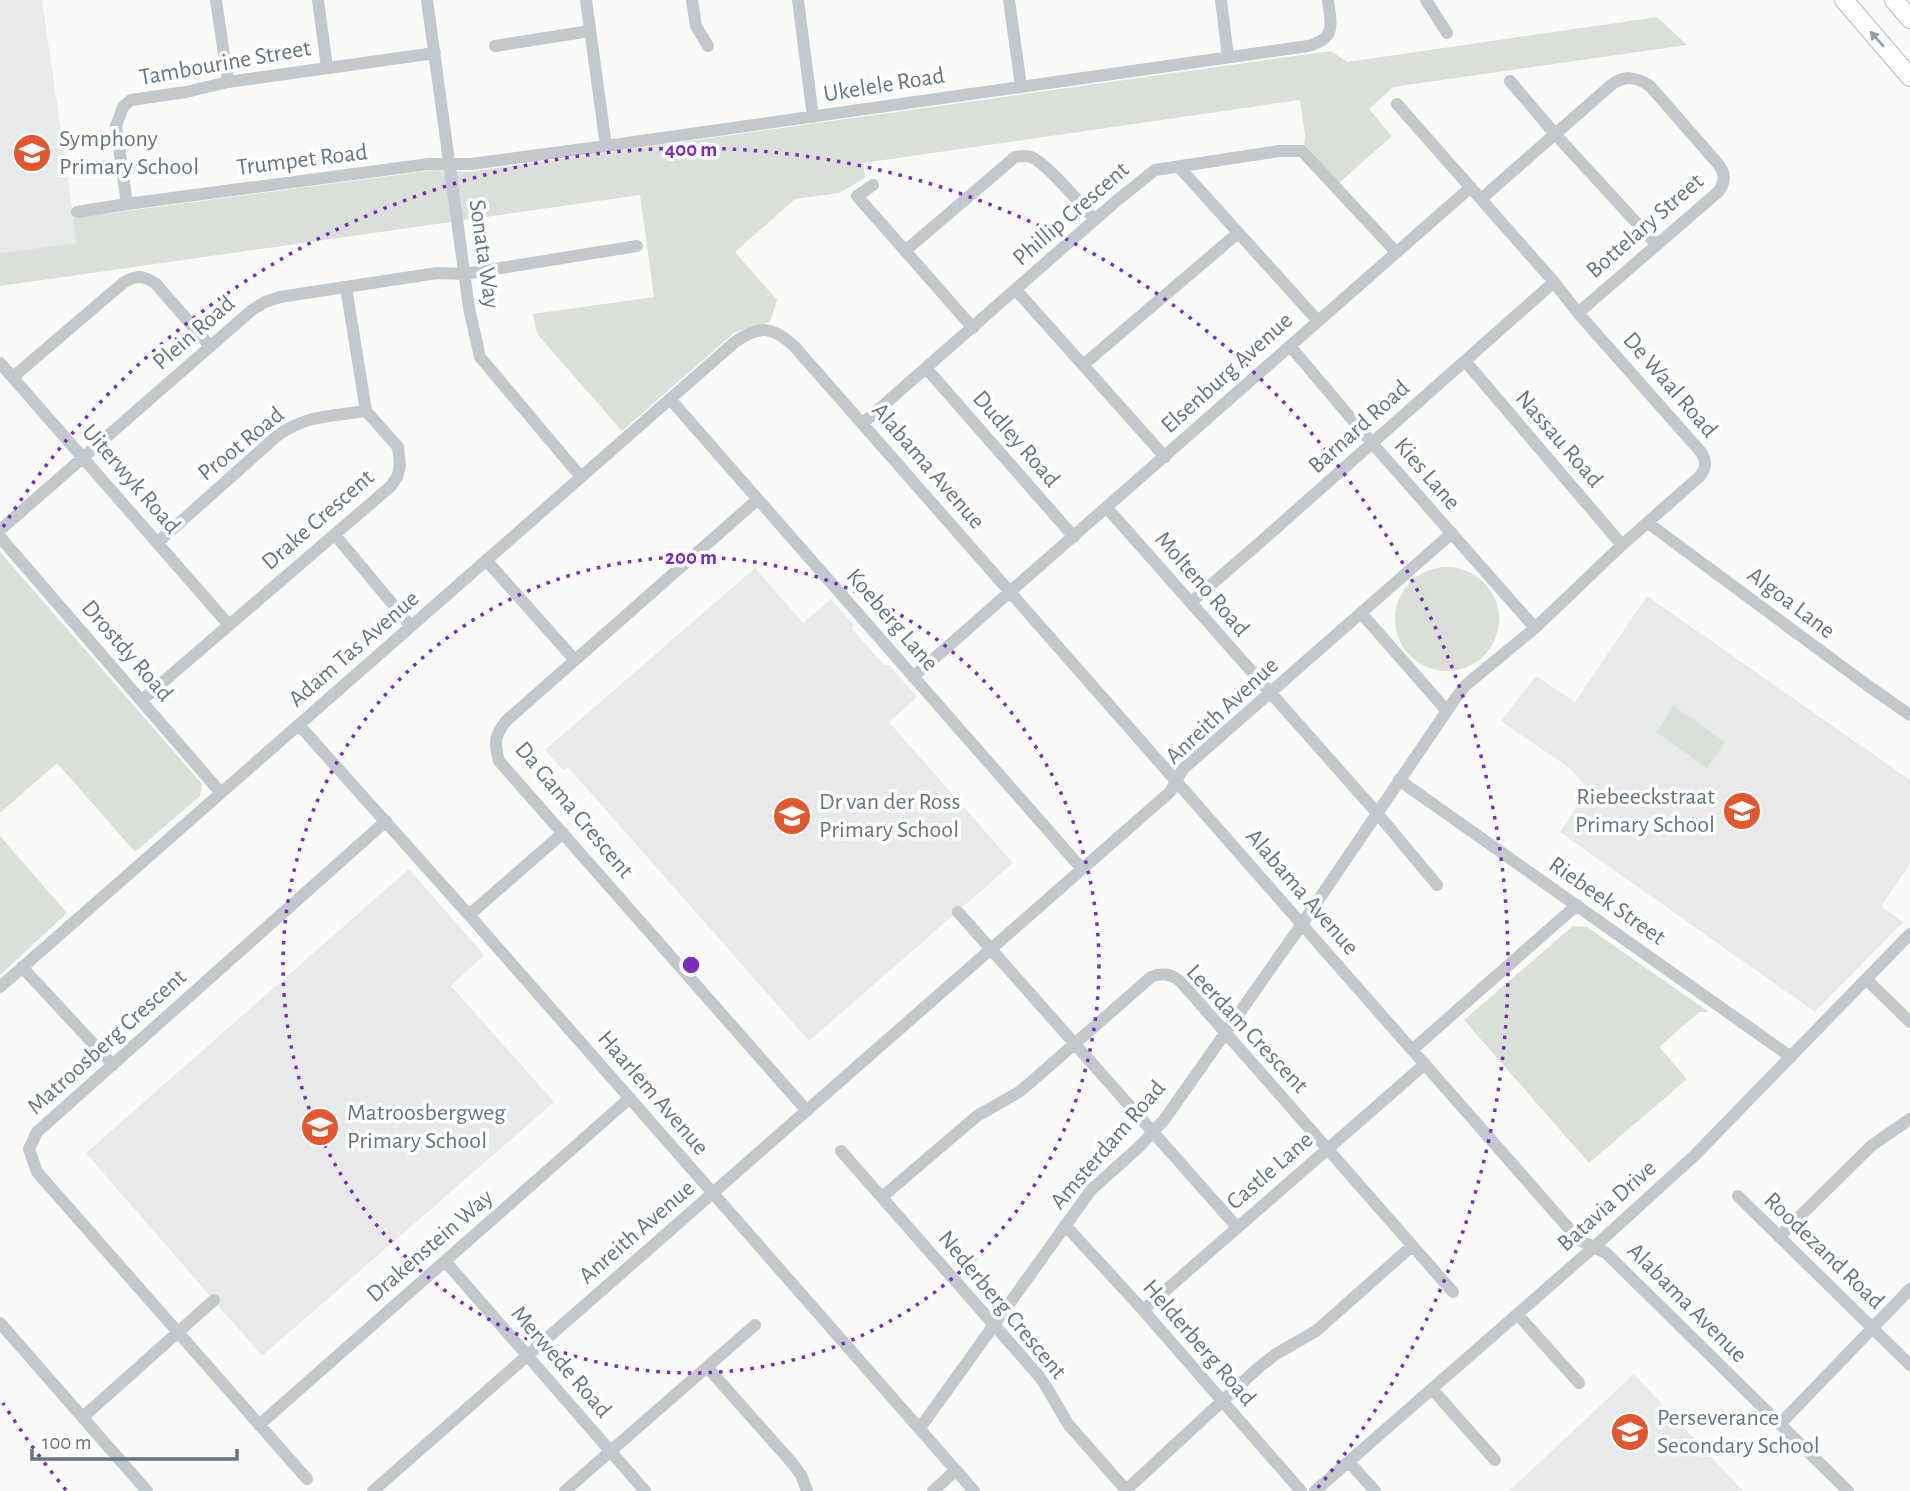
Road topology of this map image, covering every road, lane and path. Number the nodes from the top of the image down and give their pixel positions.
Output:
1 (216, 0) edge
2 (318, 0) edge
3 (428, 0) edge
4 (586, 0) edge
5 (692, 0) edge
6 (797, 0) edge
7 (1009, 0) edge
8 (1221, 0) edge
9 (1328, 0) edge
10 (1426, 0) edge
11 (1843, 0) edge
12 (1894, 0) edge
13 (1910, 19) edge
14 (590, 31) junction
15 (1447, 33) dead end
16 (495, 46) dead end
17 (708, 46) dead end
18 (435, 53) junction
19 (1228, 57) junction
20 (327, 67) junction
21 (1910, 77) edge
22 (1510, 81) dead end
23 (229, 82) junction
24 (1021, 86) junction
25 (1397, 104) dead end
26 (813, 117) junction
27 (1555, 134) junction
28 (606, 146) junction
29 (450, 164) junction
30 (1178, 167) junction
31 (873, 185) dead end
32 (1471, 187) junction
33 (1481, 199) junction
34 (127, 204) junction
35 (77, 212) dead end
36 (1095, 220) junction
37 (1238, 233) junction
38 (1656, 244) junction
39 (638, 246) dead end
40 (905, 251) junction
41 (1395, 252) junction
42 (464, 274) junction
43 (1554, 282) junction
44 (346, 287) junction
45 (1016, 290) junction
46 (1578, 313) junction
47 (1318, 321) junction
48 (973, 328) junction
49 (735, 342) joint
50 (210, 346) junction
51 (1290, 346) junction
52 (1465, 361) junction
53 (0, 363) edge
54 (1083, 365) junction
55 (926, 368) junction
56 (13, 377) junction
57 (670, 400) junction
58 (366, 411) junction
59 (863, 423) junction
60 (1372, 443) junction
61 (83, 457) junction
62 (1165, 457) junction
63 (581, 477) junction
64 (757, 500) junction
65 (1107, 508) junction
66 (1648, 523) junction
67 (0, 530) edge
68 (1452, 533) junction
69 (335, 535) junction
70 (0, 537) edge
71 (1074, 537) junction
72 (158, 542) junction
73 (1622, 545) junction
74 (486, 561) junction
75 (1011, 592) junction
76 (1191, 602) junction
77 (1361, 613) junction
78 (229, 625) junction
79 (411, 626) junction
80 (1535, 628) junction
81 (574, 659) junction
82 (913, 677) junction
83 (1270, 694) junction
84 (142, 699) junction
85 (1447, 711) junction
86 (1910, 715) edge
87 (299, 724) junction
88 (1399, 780) junction
89 (1176, 781) junction
90 (221, 793) junction
91 (1377, 813) junction
92 (386, 821) junction
93 (563, 833) junction
94 (1082, 869) junction
95 (1437, 885) dead end
96 (1577, 905) junction
97 (958, 912) dead end
98 (470, 915) junction
99 (1302, 924) junction
100 (1910, 934) edge
101 (991, 949) junction
102 (22, 967) junction
103 (1866, 979) junction
104 (0, 987) edge
105 (1910, 1022) edge
106 (1225, 1032) junction
107 (1074, 1043) junction
108 (1412, 1050) junction
109 (1791, 1057) junction
110 (1425, 1064) junction
111 (113, 1065) junction
112 (630, 1098) junction
113 (807, 1111) junction
114 (1910, 1119) edge
115 (1153, 1134) junction
116 (1327, 1148) junction
117 (841, 1151) dead end
118 (713, 1193) junction
119 (1738, 1196) dead end
120 (882, 1197) junction
121 (1065, 1225) junction
122 (1237, 1227) junction
123 (1779, 1237) junction
124 (1412, 1246) junction
125 (1594, 1247) junction
126 (445, 1261) junction
127 (1910, 1289) edge
128 (1453, 1293) dead end
129 (214, 1300) dead end
130 (1143, 1310) junction
131 (1517, 1314) junction
132 (0, 1324) edge
133 (755, 1325) dead end
134 (993, 1325) junction
135 (1872, 1327) junction
136 (178, 1332) junction
137 (528, 1356) junction
138 (1910, 1365) edge
139 (707, 1367) junction
140 (1579, 1383) dead end
141 (1432, 1389) junction
142 (1222, 1401) junction
143 (83, 1418) junction
144 (1780, 1424) junction
145 (259, 1425) junction
146 (920, 1428) junction
147 (611, 1451) junction
148 (1495, 1460) dead end
149 (1349, 1462) junction
150 (956, 1470) junction
151 (307, 1479) dead end
152 (1126, 1490) edge
153 (147, 1491) edge
154 (373, 1491) edge
155 (565, 1491) edge
156 (645, 1491) edge
157 (807, 1491) edge
158 (933, 1491) edge
159 (974, 1491) edge
160 (1301, 1491) edge
161 (1315, 1491) edge
162 (1375, 1491) edge
163 (1848, 1491) edge

1 - 23 street
2 - 20 street
3 - 18 street, Sonata Way
4 - 14 street
5 - 17 street
6 - 26 street
7 - 24 street
8 - 19 street
9 - 19 street, Ukelele Road
10 - 15 street
21 -> 11 main road
12 - 13 main road
14 - 16 street
14 - 28 street
18 - 20 street, Tambourine Street
18 - 29 street, Sonata Way
19 - 24 street, Ukelele Road
20 - 23 street, Tambourine Street
22 - 27 street
23 - 34 street, Tambourine Street
24 - 26 street, Ukelele Road
25 - 32 street, De Waal Road
26 - 28 street, Ukelele Road
27 - 33 street
27 - 38 street
27 - 38 street, Bottelary Street
28 - 29 street, Ukelele Road
29 - 34 street, Trumpet Road
29 - 42 street, Sonata Way
30 - 36 street, Phillip Crescent
30 - 37 street
30 - 41 street, Phillip Crescent
31 - 40 street
32 - 33 street, De Waal Road
32 - 41 street, Elsenburg Avenue
33 - 43 street, De Waal Road
34 - 35 street, Trumpet Road
36 - 40 street
36 - 45 street, Phillip Crescent
37 - 47 street
37 - 54 street
38 - 46 street, Bottelary Street
39 - 42 street, Plein Road
40 - 48 street
41 - 47 street, Elsenburg Avenue
42 - 44 street, Plein Road
42 - 63 street, Sonata Way
43 - 46 street, De Waal Road
43 - 52 street, Barnard Road
44 - 50 street, Plein Road
44 - 58 street
45 - 48 street, Phillip Crescent
45 - 54 street
46 - 66 street, De Waal Road
47 - 51 street, Elsenburg Avenue
48 - 55 street, Phillip Crescent
49 - 57 street, Adam Tas Avenue
49 - 59 street, Alabama Avenue
50 - 56 street
50 - 61 street, Plein Road
51 - 60 street, Kies Lane
51 - 62 street, Elsenburg Avenue
52 - 60 street, Barnard Road
52 - 73 street, Nassau Road
53 - 56 street, Uiterwyk Road
54 - 62 street
55 - 59 street, Phillip Crescent
55 - 71 street, Dudley Road
56 - 61 street, Uiterwyk Road
57 - 63 street, Adam Tas Avenue
57 - 64 street, Koeberg Lane
58 - 69 street, Drake Crescent
58 - 72 street, Proot Road
59 - 75 street, Alabama Avenue
60 - 68 street, Kies Lane
60 - 76 street, Barnard Road
61 - 67 street, Plein Road
61 - 72 street, Uiterwyk Road
62 - 65 street, Elsenburg Avenue
63 - 74 street, Adam Tas Avenue
64 - 81 street, Da Gama Crescent
64 - 82 street, Koeberg Lane
65 - 71 street, Elsenburg Avenue
65 - 76 street, Molteno Road
66 - 73 street, De Waal Road
66 - 86 street, Algoa Lane
68 - 77 street, Anreith Avenue
68 - 80 street, Kies Lane
69 - 78 street, Drake Crescent
69 - 79 street
70 - 84 street, Drostdy Road
71 - 75 street, Elsenburg Avenue
72 - 78 street, Uiterwyk Road
73 - 80 street, De Waal Road
74 - 79 street, Adam Tas Avenue
74 - 81 street
75 - 82 street, Elsenburg Avenue
75 - 89 street, Alabama Avenue
76 - 83 street, Molteno Road
77 - 83 street, Anreith Avenue
77 - 85 street
78 - 84 street, Drake Crescent
79 - 87 street, Adam Tas Avenue
80 - 85 street, De Waal Road
81 - 93 street, Da Gama Crescent
82 - 94 street, Koeberg Lane
83 - 89 street, Anreith Avenue
83 - 91 street, Molteno Road
84 - 90 street, Drostdy Road
85 - 88 street, De Waal Road
87 - 90 street, Adam Tas Avenue
87 - 92 street, Haarlem Avenue
88 - 91 street, Amsterdam Road
88 - 96 street, Riebeek Street
89 - 94 street, Anreith Avenue
89 - 99 street, Alabama Avenue
90 - 102 street, Adam Tas Avenue
91 - 95 street, Molteno Road
91 - 99 street, Amsterdam Road
92 - 98 street, Haarlem Avenue
92 - 111 street, Matroosberg Crescent
93 - 98 street
93 - 113 street, Da Gama Crescent
94 - 101 street, Anreith Avenue
96 - 108 street
96 - 109 street, Riebeek Street
97 - 101 street
98 - 112 street, Haarlem Avenue
99 - 106 street, Amsterdam Road
99 - 108 street, Alabama Avenue
100 - 103 street, Batavia Drive
101 - 107 street
101 - 113 street, Anreith Avenue
102 - 104 street, Adam Tas Avenue
102 - 111 street
103 - 105 street
103 - 109 street, Batavia Drive
106 - 107 street, Leerdam Crescent
106 - 115 street, Amsterdam Road
106 - 116 street, Leerdam Crescent
107 - 115 street
107 - 120 street, Leerdam Crescent
108 - 110 street, Alabama Avenue
109 - 125 street, Batavia Drive
110 - 116 street, Castle Lane
110 - 125 street, Alabama Avenue
111 - 136 street, Matroosberg Crescent
112 - 118 street, Haarlem Avenue
112 - 126 street, Drakenstein Way
113 - 118 street, Anreith Avenue
114 - 123 street
115 - 121 street, Amsterdam Road
115 - 122 street
116 - 122 street, Castle Lane
116 - 124 street, Leerdam Crescent
117 - 120 street, Nederberg Crescent
118 - 137 street, Anreith Avenue
118 - 146 street, Haarlem Avenue
119 - 123 street, Roodezand Road
120 - 134 street, Nederberg Crescent
121 - 130 street, Helderberg Road
121 - 134 street, Amsterdam Road
122 - 130 street, Castle Lane
123 - 135 street, Roodezand Road
124 - 128 street, Leerdam Crescent
124 - 142 street, Nederberg Crescent
125 - 131 street, Batavia Drive
125 - 144 street, Alabama Avenue
126 - 137 street, Merwede Road
126 - 145 street, Drakenstein Way
127 - 135 street
129 - 136 street
130 - 142 street, Helderberg Road
131 - 140 street
131 - 141 street, Batavia Drive
132 - 143 street
133 - 139 street
134 - 146 street, Amsterdam Road
134 - 152 street, Nederberg Crescent
135 - 138 street, Roodezand Road
135 - 144 street
136 - 143 street
136 - 145 street, Matroosberg Crescent
137 - 147 street, Merwede Road
137 - 154 street, Anreith Avenue
139 - 147 street
139 - 157 street
141 - 148 street
141 - 149 street, Batavia Drive
142 - 152 street, Nederberg Crescent
142 - 160 street, Helderberg Road
143 - 153 street
144 - 163 street, Alabama Avenue
145 - 151 street, Matroosberg Crescent
146 - 150 street, Haarlem Avenue
147 - 155 street
147 - 156 street, Merwede Road
149 - 161 street, Batavia Drive
149 - 162 street
150 - 158 street
150 - 159 street, Haarlem Avenue

